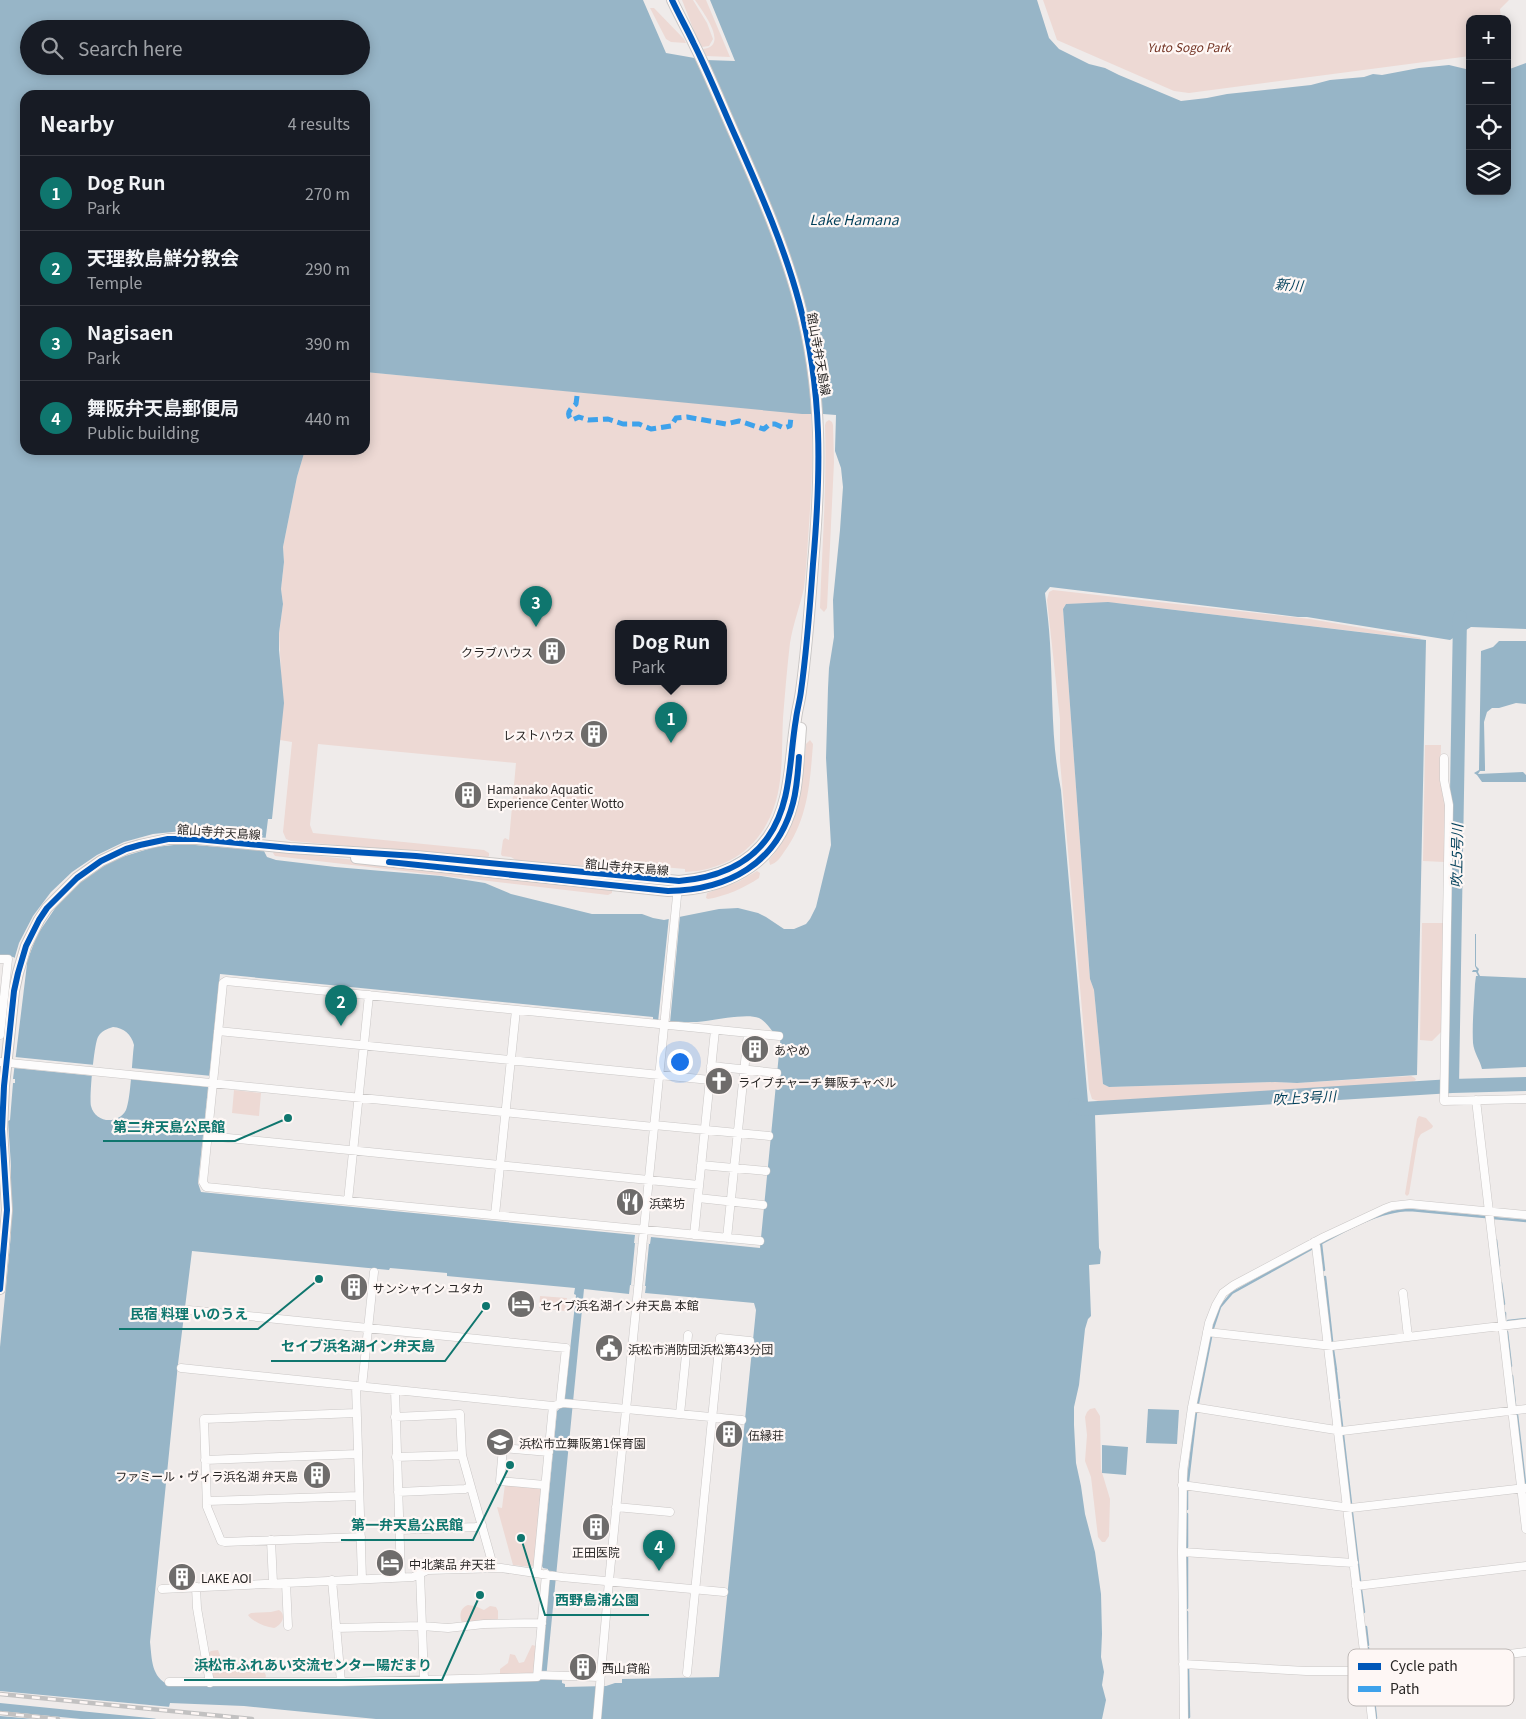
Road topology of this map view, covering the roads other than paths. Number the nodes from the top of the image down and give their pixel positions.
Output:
1 (672, 0) edge
2 (678, 0) edge
3 (696, 48) junction
4 (1444, 758) dead end
5 (677, 890) junction
6 (0, 959) edge
7 (369, 995) junction
8 (1, 1010) edge
9 (516, 1010) junction
10 (664, 1023) junction
11 (715, 1030) junction
12 (218, 1031) junction
13 (748, 1033) junction
14 (0, 1035) edge
15 (779, 1036) dead end
16 (364, 1045) junction
17 (511, 1060) junction
18 (7, 1063) edge
19 (711, 1066) junction
20 (744, 1069) junction
21 (777, 1072) dead end
22 (659, 1075) junction
23 (710, 1080) junction
24 (212, 1083) junction
25 (359, 1098) junction
26 (1526, 1099) edge
27 (1476, 1100) junction
28 (506, 1112) junction
29 (654, 1126) junction
30 (705, 1130) junction
31 (738, 1133) junction
32 (208, 1136) junction
33 (769, 1136) dead end
34 (353, 1150) junction
35 (500, 1165) junction
36 (701, 1165) junction
37 (734, 1168) junction
38 (766, 1172) dead end
39 (648, 1180) junction
40 (699, 1184) junction
41 (698, 1198) junction
42 (348, 1201) junction
43 (731, 1202) junction
44 (763, 1205) dead end
45 (1489, 1212) junction
46 (495, 1215) junction
47 (1526, 1216) edge
48 (643, 1230) junction
49 (694, 1235) junction
50 (727, 1238) junction
51 (760, 1242) dead end
52 (1314, 1242) junction
53 (374, 1272) dead end
54 (0, 1289) edge
55 (1403, 1293) dead end
56 (188, 1310) dead end
57 (1526, 1323) edge
58 (1502, 1326) junction
59 (368, 1328) junction
60 (1207, 1332) junction
61 (688, 1335) dead end
62 (1408, 1337) junction
63 (750, 1341) dead end
64 (1328, 1345) junction
65 (182, 1368) dead end
66 (359, 1386) junction
67 (395, 1390) junction
68 (558, 1404) junction
69 (1192, 1407) junction
70 (626, 1409) junction
71 (1526, 1409) edge
72 (1512, 1411) junction
73 (356, 1413) junction
74 (680, 1414) junction
75 (395, 1417) junction
76 (712, 1417) junction
77 (742, 1420) dead end
78 (1338, 1430) junction
79 (548, 1452) junction
80 (358, 1454) junction
81 (462, 1455) junction
82 (396, 1457) junction
83 (205, 1460) junction
84 (490, 1480) dead end
85 (500, 1481) junction
86 (1182, 1485) junction
87 (545, 1486) junction
88 (471, 1488) junction
89 (1524, 1488) edge
90 (398, 1492) junction
91 (359, 1496) junction
92 (207, 1501) junction
93 (616, 1507) junction
94 (1347, 1508) junction
95 (670, 1512) dead end
96 (482, 1525) junction
97 (399, 1530) junction
98 (1526, 1530) edge
99 (361, 1537) junction
100 (271, 1540) junction
101 (1182, 1552) junction
102 (1354, 1563) junction
103 (1526, 1566) edge
104 (492, 1568) junction
105 (537, 1572) junction
106 (420, 1573) junction
107 (546, 1574) junction
108 (401, 1577) junction
109 (362, 1579) junction
110 (332, 1580) junction
111 (609, 1581) junction
112 (273, 1583) junction
113 (286, 1583) junction
114 (1356, 1586) junction
115 (196, 1587) junction
116 (162, 1589) dead end
117 (695, 1590) junction
118 (724, 1592) dead end
119 (542, 1623) junction
120 (288, 1626) dead end
121 (422, 1626) junction
122 (336, 1628) junction
123 (1364, 1649) edge
124 (1183, 1664) junction
125 (1348, 1670) edge
126 (687, 1673) dead end
127 (541, 1675) junction
128 (424, 1680) junction
129 (600, 1680) junction
130 (169, 1682) dead end
131 (342, 1682) junction
132 (210, 1683) junction
133 (1370, 1706) edge
134 (597, 1719) edge
135 (1184, 1719) edge
136 (1372, 1719) edge

1 - 3 main road, 舘山寺弁天島線
2 - 3 main road, 舘山寺弁天島線
3 - 5 main road, 舘山寺弁天島線
4 - 27 street
5 - 10 street
5 - 18 main road, 舘山寺弁天島線
6 - 8 street
7 - 9 street
7 - 12 street
7 - 16 street
8 - 14 street
9 - 10 street
9 - 17 street
10 - 11 street
10 - 22 street
11 - 13 street
11 - 19 street
12 - 16 street
12 - 24 street
13 - 15 street
13 - 20 street
16 - 17 street
16 - 25 street
17 - 22 street
17 - 28 street
18 - 24 street
18 - 54 main road, 舘山寺弁天島線
19 - 20 street
19 - 23 street
20 - 21 street
20 - 31 street
22 - 23 street
22 - 29 street
23 - 30 street
24 - 25 street
24 - 32 street
25 - 28 street
25 - 34 street
26 - 27 street
27 - 45 street
28 - 29 street
28 - 35 street
29 - 30 street
29 - 39 street
30 - 31 street
30 - 36 street
31 - 33 street
31 - 37 street
32 - 34 street
32 - 42 street
34 - 35 street
34 - 42 street
35 - 39 street
35 - 46 street
36 - 37 street
36 - 40 street
37 - 38 street
37 - 43 street
39 - 40 street
39 - 48 street
40 - 41 street
41 - 43 street
41 - 49 street
42 - 46 street
43 - 44 street
43 - 50 street
45 - 47 street
45 - 52 street
45 - 58 street
46 - 48 street
48 - 49 street
48 - 70 street
49 - 50 street
50 - 51 street
52 - 60 street
52 - 64 street
53 - 59 street
55 - 62 street
56 - 59 street
57 - 58 street
58 - 62 street
58 - 72 street
59 - 66 street
59 - 68 street
60 - 64 street
60 - 69 street
61 - 74 street
62 - 64 street
63 - 76 street
64 - 78 street
65 - 66 street
66 - 67 street
66 - 73 street
67 - 68 street
67 - 75 street
68 - 70 street
68 - 79 street
69 - 78 street
69 - 86 street
70 - 74 street
70 - 93 street
71 - 72 street
72 - 78 street
72 - 89 street
73 - 80 street
73 - 83 street
74 - 76 street
75 - 81 street
75 - 82 street
76 - 77 street
76 - 117 street
78 - 94 street
79 - 85 street
79 - 87 street
80 - 83 street
80 - 91 street
81 - 82 street
81 - 88 street
82 - 90 street
83 - 92 street
84 - 85 street
85 - 87 street
86 - 94 street
86 - 101 street
87 - 105 street
88 - 90 street
88 - 96 street
89 - 94 street
89 - 98 street
90 - 97 street
91 - 92 street
91 - 99 street
92 - 100 street
93 - 95 street
93 - 111 street
94 - 102 street
96 - 97 street
96 - 104 street
97 - 108 street
99 - 100 street
99 - 109 street
100 - 112 street
101 - 102 street
101 - 124 street
102 - 114 street
103 - 114 street
104 - 105 street
104 - 106 street
105 - 107 street
106 - 108 street
106 - 121 street
107 - 111 street
107 - 119 street
108 - 109 street
109 - 110 street
110 - 113 street
110 - 122 street
111 - 117 street
111 - 129 street
112 - 113 street
112 - 115 street
113 - 120 street
114 - 123 street
115 - 116 street
115 - 132 street
117 - 118 street
117 - 126 street
119 - 121 street
119 - 127 street
121 - 122 street
121 - 128 street
122 - 131 street
124 - 125 street
124 - 135 street
127 - 128 street
127 - 129 street
128 - 131 street
129 - 134 street
130 - 132 street
131 - 132 street
133 - 136 street

